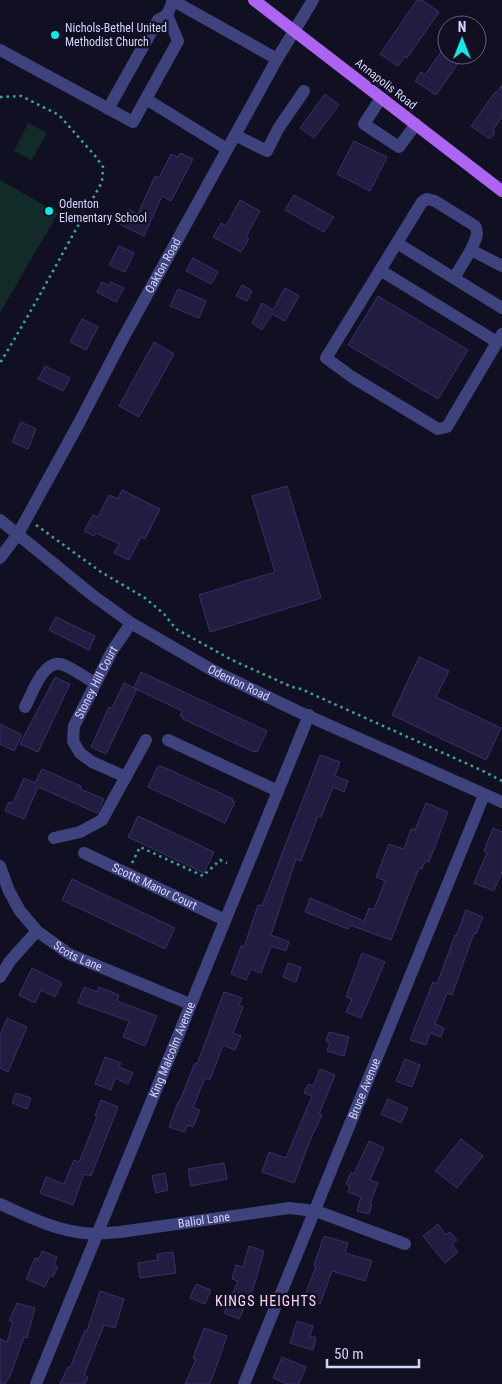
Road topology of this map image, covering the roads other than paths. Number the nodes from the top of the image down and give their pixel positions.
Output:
1 (173, 0) edge
2 (254, 0) edge
3 (313, 0) edge
4 (167, 15) junction
5 (294, 31) junction
6 (0, 50) edge
7 (277, 59) junction
8 (304, 91) dead end
9 (381, 98) junction
10 (146, 99) junction
11 (108, 109) junction
12 (416, 124) junction
13 (235, 135) junction
14 (227, 149) junction
15 (500, 186) edge
16 (397, 243) junction
17 (471, 250) junction
18 (502, 266) edge
19 (380, 270) junction
20 (454, 278) junction
21 (502, 308) edge
22 (499, 338) edge
23 (0, 520) edge
24 (18, 534) junction
25 (0, 558) edge
26 (131, 623) junction
27 (96, 683) junction
28 (26, 707) dead end
29 (309, 715) junction
30 (146, 740) dead end
31 (168, 740) dead end
32 (126, 777) junction
33 (278, 791) junction
34 (484, 794) junction
35 (502, 802) edge
36 (54, 838) dead end
37 (84, 853) dead end
38 (0, 866) edge
39 (224, 920) junction
40 (37, 931) junction
41 (0, 977) edge
42 (190, 1004) junction
43 (0, 1204) edge
44 (316, 1211) junction
45 (98, 1234) junction
46 (405, 1244) dead end
47 (36, 1384) edge
48 (244, 1384) edge

1 - 4 street
1 - 7 street
2 - 5 main road, Annapolis Road
3 - 5 street, Oakton Road
4 - 10 street
4 - 11 street
5 - 7 street, Oakton Road
5 - 9 main road, Annapolis Road
6 - 11 street
7 - 13 street, Oakton Road
8 - 13 street
9 - 12 main road, Annapolis Road
9 - 12 street
10 - 11 street
10 - 14 street
12 - 15 main road, Annapolis Road
13 - 14 street, Oakton Road
14 - 24 street, Oakton Road
16 - 17 street
16 - 19 street
16 - 20 street
17 - 18 street
17 - 20 street
19 - 22 street
19 - 22 street
20 - 21 street
23 - 24 street, Odenton Road
24 - 25 street, Oakton Road
24 - 26 street, Odenton Road
26 - 27 street, Stoney Hill Court
26 - 29 street, Odenton Road
27 - 28 street
27 - 32 street, Stoney Hill Court
29 - 33 street, King Malcolm Avenue
29 - 34 street, Odenton Road
30 - 32 street
31 - 33 street
32 - 36 street
33 - 39 street, King Malcolm Avenue
34 - 35 street, Odenton Road
34 - 44 street, Bruce Avenue
37 - 39 street, Scotts Manor Court
38 - 40 street, Scots Lane
39 - 42 street, King Malcolm Avenue
40 - 41 street
40 - 42 street, Scots Lane
42 - 45 street, King Malcolm Avenue
43 - 45 street, Baliol Lane
44 - 45 street, Baliol Lane
44 - 46 street, Baliol Lane
44 - 48 street, Bruce Avenue
45 - 47 street, King Malcolm Avenue

